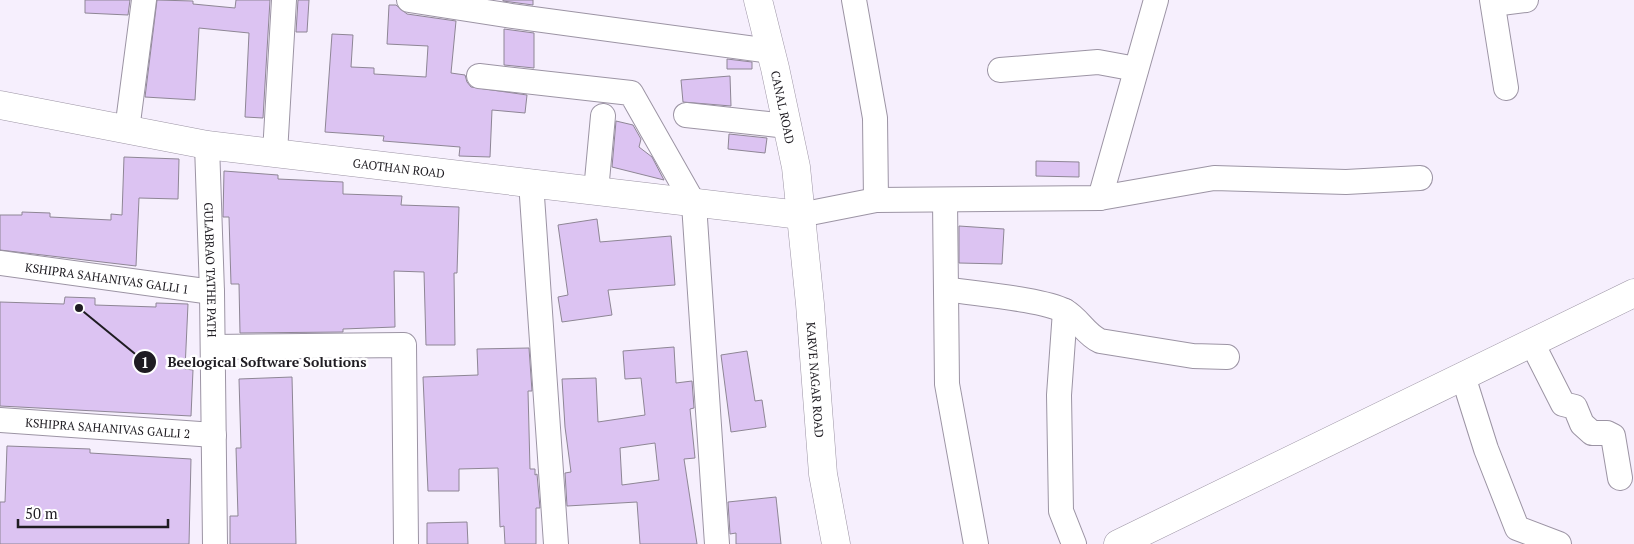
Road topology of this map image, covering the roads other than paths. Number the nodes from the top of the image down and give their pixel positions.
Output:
1 (144, 0) edge
2 (284, 0) edge
3 (409, 0) edge
4 (758, 0) edge
5 (854, 0) edge
6 (1156, 0) edge
7 (1526, 0) edge
8 (1493, 2) edge
9 (771, 51) junction
10 (1136, 69) junction
11 (1000, 70) dead end
12 (480, 76) dead end
13 (1506, 88) dead end
14 (0, 105) edge
15 (686, 115) dead end
16 (602, 116) dead end
17 (788, 126) junction
18 (126, 130) junction
19 (207, 145) junction
20 (275, 153) junction
21 (1420, 178) dead end
22 (532, 182) junction
23 (596, 190) junction
24 (1100, 198) junction
25 (876, 200) junction
26 (945, 200) junction
27 (694, 204) junction
28 (800, 215) junction
29 (0, 264) edge
30 (946, 289) junction
31 (212, 292) junction
32 (1634, 293) edge
33 (1065, 311) junction
34 (1532, 343) junction
35 (213, 347) junction
36 (1227, 357) dead end
37 (1463, 376) junction
38 (0, 420) edge
39 (214, 435) junction
40 (1620, 478) dead end
41 (215, 544) edge
42 (406, 544) edge
43 (556, 544) edge
44 (717, 544) edge
45 (836, 544) edge
46 (976, 544) edge
47 (1074, 544) edge
48 (1118, 544) edge
49 (1559, 544) edge

1 - 18 street
2 - 20 street
3 - 9 street
4 - 9 street, CANAL ROAD
5 - 25 street
6 - 10 street
7 - 8 street
8 - 13 street
9 - 17 street, CANAL ROAD
10 - 11 street
10 - 24 street
12 - 27 street
14 - 18 street, GAOTHAN ROAD
15 - 17 street
16 - 23 street
17 - 28 street, CANAL ROAD
18 - 19 street, GAOTHAN ROAD
19 - 20 street, GAOTHAN ROAD
19 - 31 street, GULABRAO TATHE PATH
20 - 22 street, GAOTHAN ROAD
21 - 24 street
22 - 23 street, GAOTHAN ROAD
22 - 43 street
23 - 27 street, GAOTHAN ROAD
24 - 26 street
25 - 26 street
25 - 28 street
26 - 30 street
27 - 28 street, GAOTHAN ROAD
27 - 44 street
28 - 45 street, KARVE NAGAR ROAD
29 - 31 street, KSHIPRA SAHANIVAS GALLI 1
30 - 33 street
30 - 46 street
31 - 35 street, GULABRAO TATHE PATH
32 - 34 street
33 - 36 street
33 - 47 street
34 - 37 street
34 - 40 street
35 - 39 street, GULABRAO TATHE PATH
35 - 42 street
37 - 48 street
37 - 49 street
38 - 39 street, KSHIPRA SAHANIVAS GALLI 2
39 - 41 street, GULABRAO TATHE PATH

